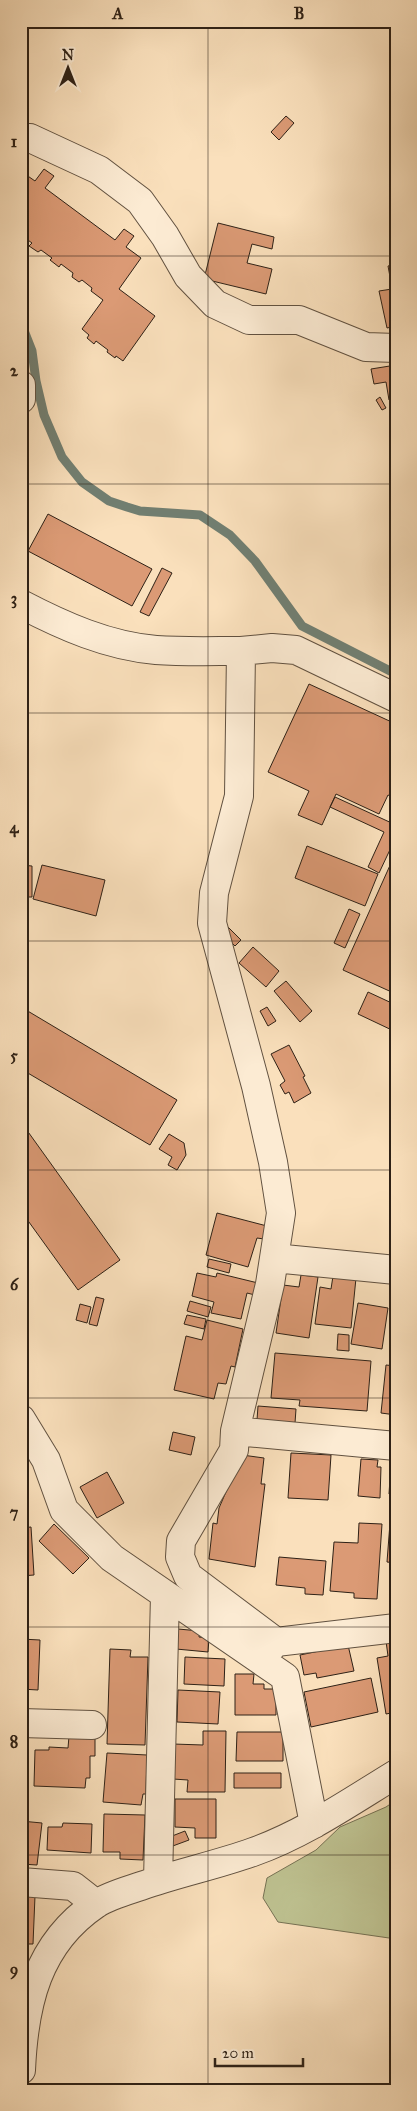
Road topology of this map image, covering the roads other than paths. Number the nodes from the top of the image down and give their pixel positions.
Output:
1 (24, 131) edge
2 (396, 348) edge
3 (21, 384) edge
4 (21, 400) edge
5 (21, 604) edge
6 (241, 651) junction
7 (396, 698) edge
8 (274, 1258) junction
9 (396, 1270) edge
10 (21, 1418) edge
11 (235, 1431) junction
12 (396, 1446) edge
13 (165, 1595) junction
14 (396, 1628) edge
15 (268, 1651) junction
16 (21, 1723) edge
17 (92, 1725) dead end
18 (396, 1774) edge
19 (314, 1824) junction
20 (158, 1880) junction
21 (21, 1882) edge
22 (96, 1904) junction
23 (21, 2070) edge

1 - 2 street
3 - 4 street
5 - 6 street
6 - 7 street
6 - 8 street
8 - 9 street
8 - 11 street
10 - 13 street
11 - 12 street
11 - 15 street
13 - 15 street
13 - 20 street
14 - 15 street
15 - 19 street
16 - 17 street
18 - 19 street
19 - 20 street
20 - 22 street
21 - 22 street
22 - 23 street

